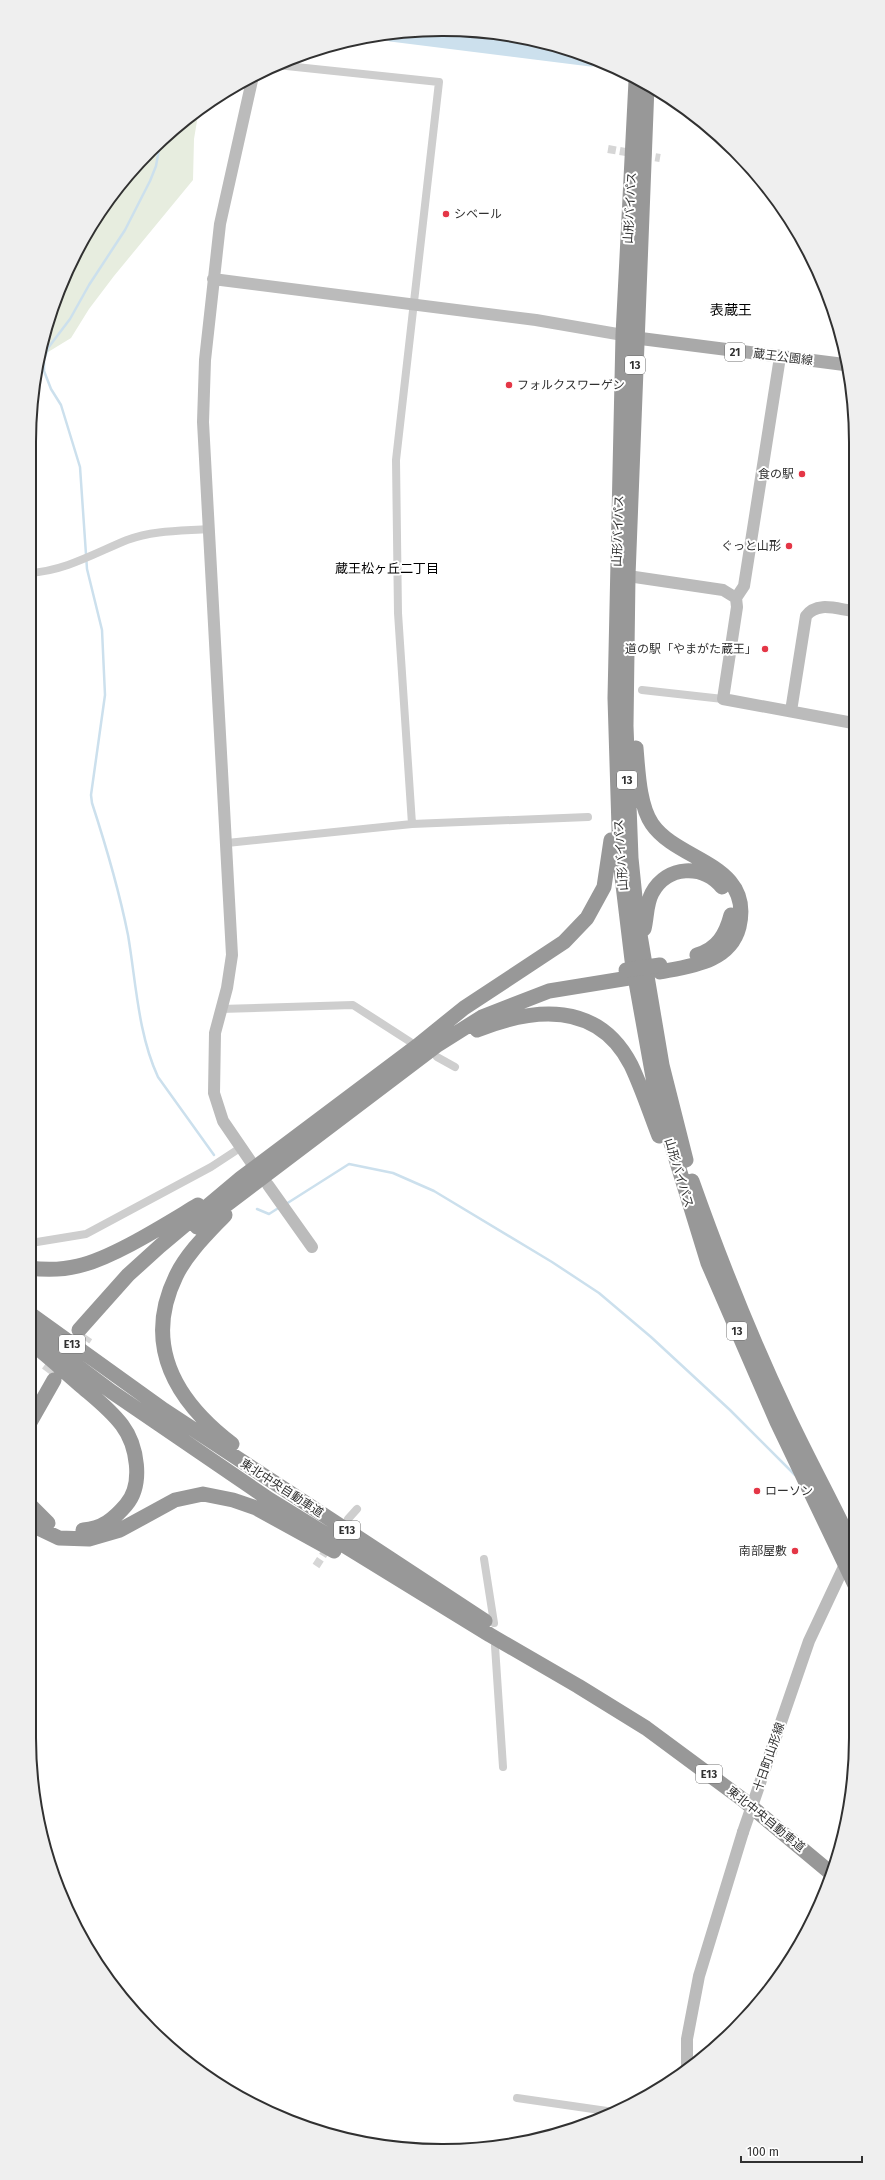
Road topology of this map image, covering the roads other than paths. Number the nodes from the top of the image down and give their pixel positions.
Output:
1 (289, 66) edge
2 (251, 84) edge
3 (636, 85) edge
4 (647, 90) edge
5 (213, 279) junction
6 (412, 304) junction
7 (630, 337) junction
8 (780, 357) junction
9 (841, 364) edge
10 (209, 529) junction
11 (36, 572) edge
12 (628, 576) junction
13 (736, 598) junction
14 (849, 611) edge
15 (626, 643) junction
16 (642, 690) dead end
17 (615, 698) junction
18 (723, 699) junction
19 (791, 710) junction
20 (849, 722) edge
21 (588, 817) dead end
22 (412, 824) junction
23 (227, 843) junction
24 (641, 942) junction
25 (660, 969) junction
26 (628, 974) junction
27 (220, 1009) junction
28 (415, 1044) junction
29 (436, 1052) junction
30 (455, 1067) dead end
31 (240, 1148) junction
32 (251, 1162) dead end
33 (245, 1184) junction
34 (268, 1185) dead end
35 (699, 1238) junction
36 (36, 1242) edge
37 (312, 1247) dead end
38 (36, 1269) edge
39 (36, 1318) edge
40 (83, 1332) tunnel mouth
41 (36, 1335) edge
42 (36, 1348) edge
43 (36, 1398) edge
44 (36, 1409) edge
45 (357, 1509) dead end
46 (36, 1511) edge
47 (348, 1519) dead end
48 (36, 1527) edge
49 (849, 1546) edge
50 (849, 1547) edge
51 (849, 1558) edge
52 (484, 1559) dead end
53 (453, 1599) junction
54 (493, 1635) junction
55 (578, 1686) junction
56 (503, 1767) dead end
57 (826, 1869) edge
58 (687, 2062) edge
59 (517, 2098) dead end
60 (603, 2110) edge

1 - 6 street
2 - 5 street
3 - 7 highway, 山形バイパス / 13
4 - 7 highway, 山形バイパス / 13
5 - 6 street
5 - 10 street
6 - 7 street
6 - 22 street
7 - 8 main road, 蔵王公園線 / 21
7 - 12 highway, 山形バイパス / 13
7 - 17 highway, 山形バイパス / 13
8 - 9 main road, 蔵王公園線 / 21
8 - 13 street
10 - 11 street
10 - 23 street
12 - 13 street
12 - 15 highway, 山形バイパス / 13
13 - 18 street
14 - 19 street
15 - 24 highway, 山形バイパス / 13
15 - 25 highway
16 - 18 street
17 - 28 highway
17 - 35 highway, 山形バイパス / 13
18 - 19 street
19 - 20 street
21 - 22 street
22 - 23 street
23 - 27 street
24 - 25 highway
24 - 49 highway, 山形バイパス / 13
25 - 26 highway
26 - 28 highway
26 - 29 highway
27 - 28 street
27 - 31 street
28 - 33 highway
29 - 30 street
29 - 33 highway
29 - 35 highway
31 - 32 street
31 - 36 street
33 - 38 highway
33 - 40 highway
33 - 53 highway
34 - 37 street
35 - 50 highway, 山形バイパス / 13
39 - 53 highway, 東北中央自動車道 / E13
41 - 54 highway, 東北中央自動車道 / E13
42 - 46 highway
43 - 44 highway
45 - 47 street
48 - 54 highway
51 - 58 street, 十日町山形線, bridge
52 - 54 street
53 - 55 highway, 東北中央自動車道 / E13
54 - 55 highway, 東北中央自動車道 / E13
54 - 56 street
55 - 57 highway, 東北中央自動車道 / E13
59 - 60 street

